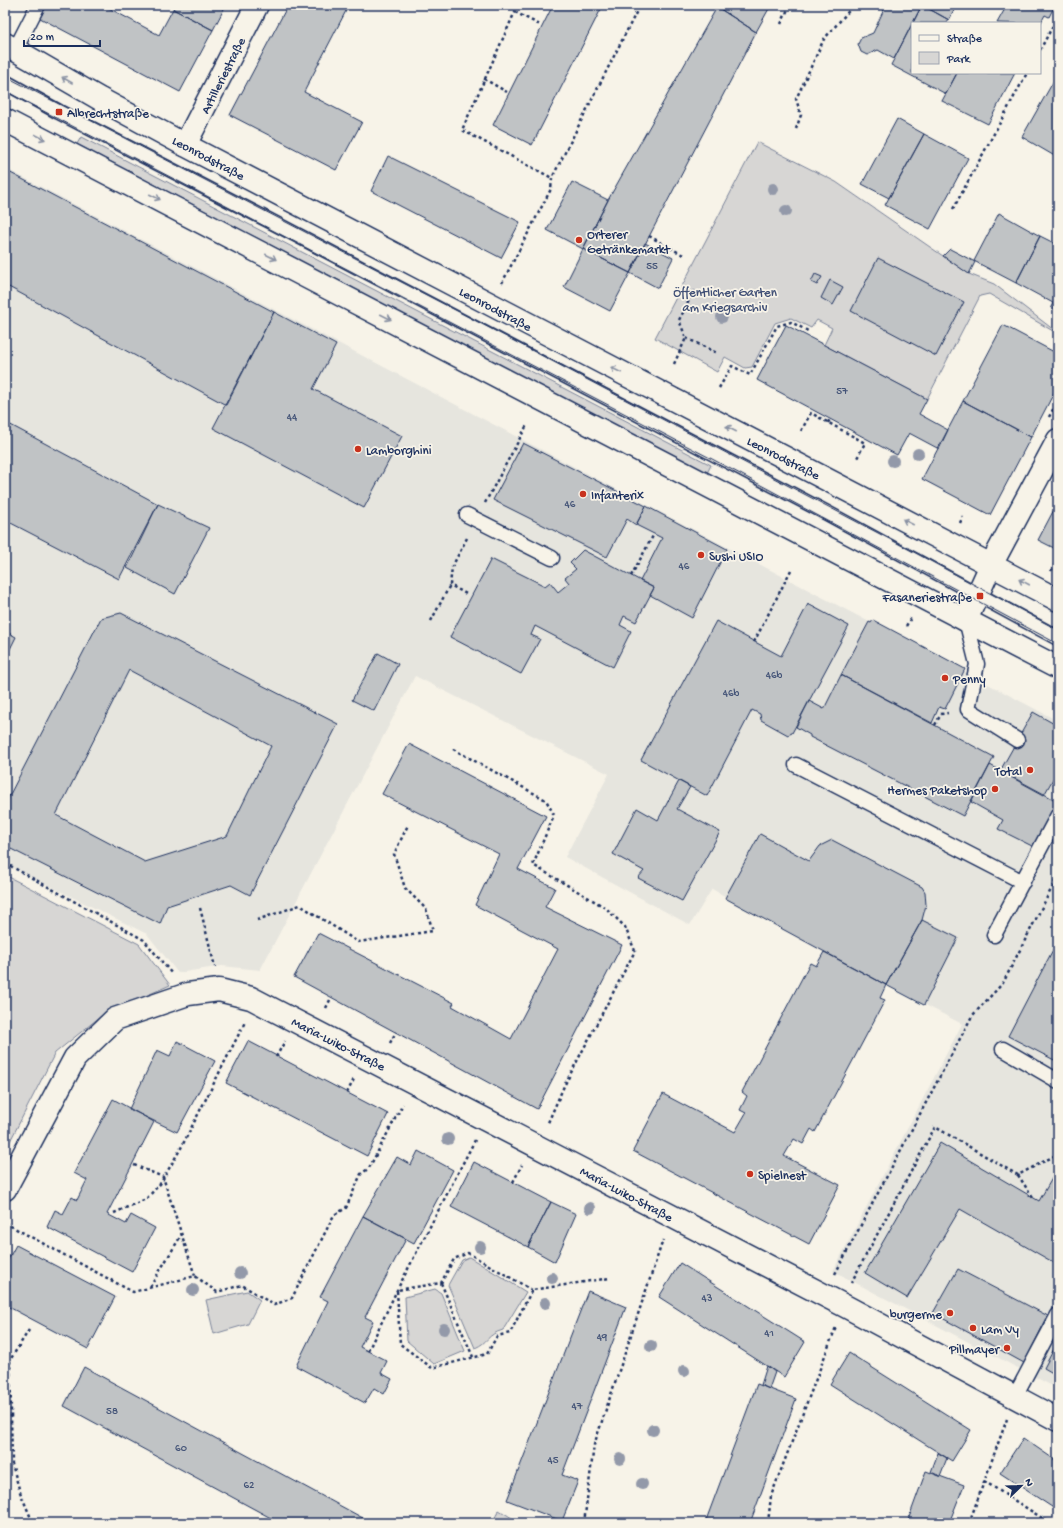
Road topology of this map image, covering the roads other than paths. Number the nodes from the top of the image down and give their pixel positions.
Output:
1 (38, 5) edge
2 (257, 5) edge
3 (10, 47) edge
4 (5, 82) edge
5 (5, 120) edge
6 (186, 145) junction
7 (1058, 440) edge
8 (467, 515) dead end
9 (552, 558) dead end
10 (991, 565) junction
11 (977, 594) junction
12 (1058, 600) edge
13 (966, 620) junction
14 (1058, 638) edge
15 (1058, 668) edge
16 (1017, 740) dead end
17 (796, 765) dead end
18 (1058, 815) edge
19 (1023, 882) junction
20 (994, 935) dead end
21 (1003, 1049) dead end
22 (1058, 1081) edge
23 (5, 1189) edge
24 (1058, 1315) edge
25 (1015, 1396) junction
26 (1058, 1420) edge

1 - 3 lane
2 - 6 main road, Artilleriestraße
6 -> 3 main road, Leonrodstraße
4 - 11 lane
5 -> 13 main road
10 -> 6 main road, Leonrodstraße
7 - 10 main road
8 - 9 lane
10 - 11 main road
12 -> 10 main road, Leonrodstraße
11 - 13 main road
11 - 14 lane
13 - 15 main road
13 - 16 lane
17 - 19 lane
18 - 19 lane
19 - 20 lane
21 - 22 lane
23 - 25 main road, Maria-Luiko-Straße
24 - 25 lane
25 - 26 main road, Maria-Luiko-Straße

